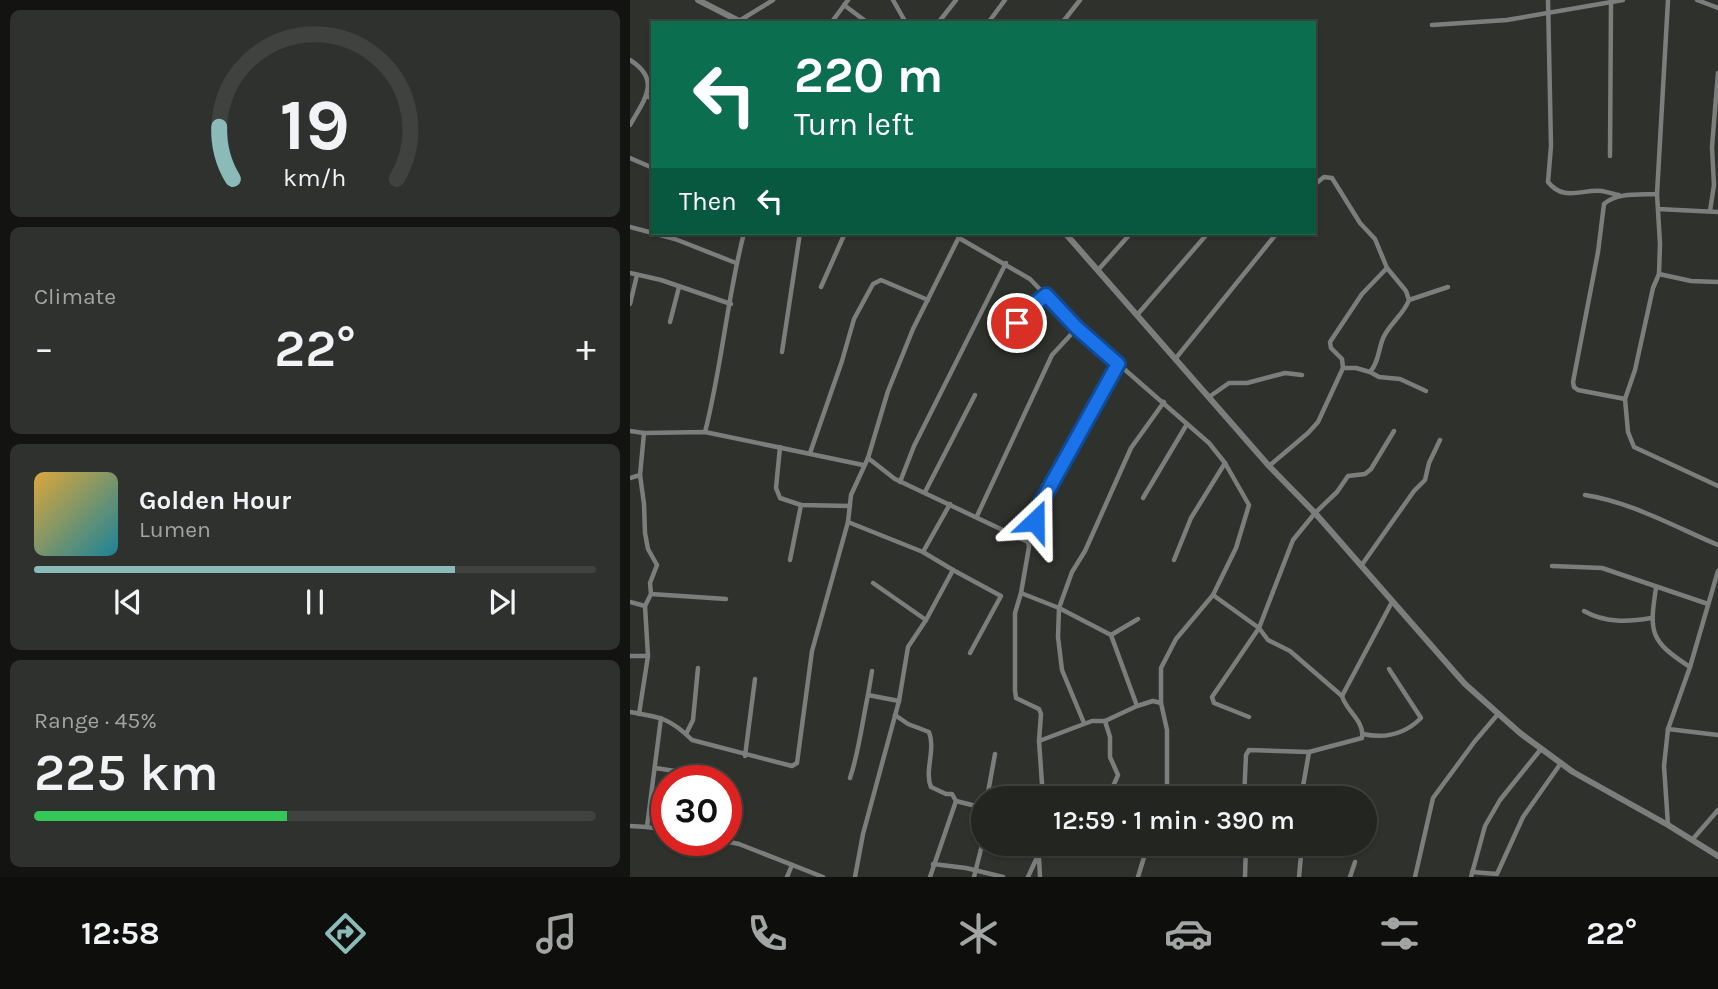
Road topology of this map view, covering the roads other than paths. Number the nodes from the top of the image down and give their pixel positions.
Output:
1 (698, 0) edge
2 (773, 0) edge
3 (893, 0) edge
4 (956, 0) edge
5 (1005, 0) edge
6 (1080, 0) edge
7 (1548, 0) edge
8 (1623, 0) edge
9 (1668, 0) edge
10 (1697, 0) edge
11 (1603, 1) edge
12 (1611, 1) edge
13 (846, 3) edge
14 (1718, 8) edge
15 (1548, 12) junction
16 (739, 21) edge
17 (742, 21) edge
18 (832, 21) edge
19 (866, 21) edge
20 (905, 21) edge
21 (940, 21) edge
22 (989, 21) edge
23 (1064, 21) edge
24 (1432, 25) dead end
25 (630, 60) edge
26 (1718, 73) edge
27 (646, 96) junction
28 (651, 98) edge
29 (630, 125) edge
30 (1610, 156) dead end
31 (630, 158) edge
32 (651, 167) edge
33 (1316, 183) edge
34 (1657, 194) junction
35 (1620, 196) junction
36 (1658, 209) junction
37 (1710, 211) junction
38 (1718, 212) edge
39 (630, 227) edge
40 (651, 233) edge
41 (660, 235) edge
42 (743, 235) edge
43 (800, 235) edge
44 (844, 235) edge
45 (960, 235) edge
46 (1067, 235) edge
47 (1129, 235) edge
48 (1206, 235) edge
49 (1273, 235) edge
50 (736, 263) junction
51 (1006, 263) junction
52 (1387, 268) junction
53 (1098, 270) junction
54 (630, 272) edge
55 (1659, 274) junction
56 (637, 275) junction
57 (1718, 282) edge
58 (679, 287) junction
59 (821, 287) dead end
60 (1448, 288) dead end
61 (1046, 295) junction
62 (928, 300) junction
63 (1409, 300) junction
64 (630, 304) edge
65 (730, 304) junction
66 (1137, 315) junction
67 (670, 322) dead end
68 (1077, 328) junction
69 (1006, 347) dead end
70 (782, 352) dead end
71 (1176, 358) junction
72 (1118, 364) junction
73 (1343, 368) junction
74 (1370, 372) junction
75 (1302, 375) dead end
76 (1426, 391) dead end
77 (975, 395) dead end
78 (1209, 397) junction
79 (1625, 399) junction
80 (1164, 402) junction
81 (1187, 424) junction
82 (630, 431) edge
83 (1394, 431) dead end
84 (705, 432) junction
85 (644, 433) junction
86 (1440, 440) dead end
87 (780, 447) junction
88 (810, 453) junction
89 (868, 458) junction
90 (1225, 463) junction
91 (863, 465) junction
92 (1269, 466) junction
93 (640, 475) junction
94 (630, 478) edge
95 (901, 481) junction
96 (1718, 486) edge
97 (925, 492) junction
98 (1585, 495) dead end
99 (1143, 498) dead end
100 (950, 503) junction
101 (801, 505) junction
102 (850, 506) junction
103 (1315, 513) junction
104 (977, 516) junction
105 (848, 522) junction
106 (1028, 542) junction
107 (1718, 545) edge
108 (923, 552) junction
109 (790, 560) dead end
110 (1174, 560) dead end
111 (1552, 566) dead end
112 (1361, 567) junction
113 (953, 570) junction
114 (1718, 571) edge
115 (873, 583) dead end
116 (1656, 588) junction
117 (1021, 593) junction
118 (651, 594) junction
119 (1213, 595) junction
120 (726, 599) dead end
121 (630, 602) edge
122 (1392, 602) junction
123 (1708, 604) junction
124 (645, 606) junction
125 (1059, 608) junction
126 (1584, 611) dead end
127 (1651, 618) junction
128 (1138, 619) dead end
129 (926, 620) junction
130 (1259, 628) junction
131 (1111, 635) junction
132 (970, 653) dead end
133 (630, 656) edge
134 (648, 656) junction
135 (1690, 667) junction
136 (698, 668) dead end
137 (1389, 669) dead end
138 (872, 671) dead end
139 (755, 679) dead end
140 (869, 695) junction
141 (1342, 696) junction
142 (899, 701) junction
143 (1161, 703) junction
144 (1137, 706) junction
145 (630, 712) edge
146 (639, 714) junction
147 (1498, 714) junction
148 (895, 715) junction
149 (1249, 717) dead end
150 (661, 718) junction
151 (1105, 721) junction
152 (1084, 723) junction
153 (1668, 729) junction
154 (685, 734) junction
155 (1363, 734) junction
156 (1718, 735) edge
157 (1039, 741) junction
158 (1541, 749) junction
159 (1309, 752) junction
160 (995, 754) dead end
161 (745, 755) junction
162 (1560, 763) junction
163 (655, 765) edge
164 (850, 778) dead end
165 (989, 786) edge
166 (1042, 786) edge
167 (1113, 786) edge
168 (1167, 786) edge
169 (1244, 786) edge
170 (1303, 786) edge
171 (651, 798) edge
172 (956, 801) junction
173 (971, 805) edge
174 (1718, 810) edge
175 (1668, 825) junction
176 (630, 826) edge
177 (647, 827) junction
178 (651, 828) edge
179 (1692, 840) junction
180 (742, 845) edge
181 (979, 856) edge
182 (1038, 856) edge
183 (1039, 856) edge
184 (1144, 856) edge
185 (1244, 856) edge
186 (1301, 856) edge
187 (1718, 856) edge
188 (1355, 862) dead end
189 (933, 864) junction
190 (792, 865) junction
191 (975, 870) junction
192 (1471, 874) edge
193 (787, 877) edge
194 (823, 877) edge
195 (855, 877) edge
196 (930, 877) edge
197 (974, 877) edge
198 (1003, 877) edge
199 (1028, 877) edge
200 (1040, 877) edge
201 (1138, 877) edge
202 (1245, 877) edge
203 (1299, 877) edge
204 (1350, 877) edge
205 (1415, 877) edge

1 - 16 street
2 - 17 street
3 - 20 street
4 - 21 street
5 - 22 street
6 - 23 street
7 - 15 street
8 - 12 street
9 - 34 street
10 - 14 street
11 - 12 street
11 - 15 street
12 - 30 street
13 - 18 street
13 - 19 street
15 - 24 street
15 - 35 street
25 - 27 street
26 - 37 street
27 - 28 street
27 - 29 street
31 - 32 street
33 - 52 street
34 - 35 street
34 - 36 street
35 - 79 street
36 - 37 street
36 - 55 street
37 - 38 street
39 - 40 street
41 - 50 street
42 - 50 street
43 - 70 street
44 - 59 street
45 - 51 street
45 - 62 street
46 - 53 street
47 - 53 street
48 - 66 street
49 - 71 street
50 - 65 street
51 - 61 street
51 - 95 street
52 - 63 street
52 - 73 street
53 - 66 street
54 - 56 street
55 - 57 street
55 - 79 street
56 - 58 street
56 - 64 street
58 - 65 street
58 - 67 street
60 - 63 street
61 - 68 street
61 - 69 street
62 - 88 street
62 - 89 street
63 - 74 street
65 - 84 street
66 - 71 street
68 - 72 street
68 - 104 street
71 - 78 street
72 - 80 street
72 - 106 street
73 - 74 street
73 - 92 street
74 - 76 street
75 - 78 street
77 - 97 street
78 - 92 street
79 - 96 street
80 - 81 street
80 - 125 street
81 - 90 street
81 - 99 street
82 - 85 street
83 - 103 street
84 - 85 street
84 - 87 street
85 - 93 street
86 - 112 street
87 - 88 street
87 - 101 street
88 - 91 street
89 - 91 street
89 - 95 street
90 - 110 street
90 - 119 street
91 - 102 street
92 - 103 street
93 - 94 street
93 - 118 street
95 - 97 street
97 - 100 street
98 - 107 street
100 - 104 street
100 - 108 street
101 - 102 street
101 - 109 street
102 - 105 street
103 - 112 street
103 - 130 street
104 - 106 street
105 - 108 street
105 - 161 street
106 - 117 street
108 - 113 street
111 - 116 street
112 - 122 street
113 - 129 street
113 - 132 street
114 - 123 street
115 - 129 street
116 - 123 street
116 - 127 street
117 - 125 street
117 - 157 street
118 - 120 street
118 - 124 street
119 - 130 street
119 - 143 street
121 - 124 street
122 - 141 street
122 - 147 street
123 - 135 street
124 - 134 street
125 - 131 street
125 - 152 street
126 - 127 street
127 - 135 street
128 - 131 street
129 - 142 street
130 - 141 street
130 - 149 street
131 - 144 street
133 - 134 street
134 - 146 street
135 - 153 street
136 - 154 street
137 - 155 street
138 - 140 street
139 - 161 street
140 - 142 street
140 - 164 street
141 - 155 street
142 - 148 street
143 - 144 street
143 - 168 street
144 - 151 street
145 - 146 street
146 - 150 street
147 - 158 street
147 - 205 street
148 - 172 street
148 - 195 street
150 - 154 street
150 - 163 street
151 - 152 street
151 - 167 street
152 - 157 street
153 - 156 street
153 - 175 street
154 - 161 street
155 - 159 street
157 - 166 street
158 - 162 street
158 - 192 street
159 - 169 street
159 - 170 street
160 - 165 street
162 - 175 street
162 - 192 street
171 - 177 street
172 - 173 street
172 - 189 street
174 - 179 street
175 - 179 street
176 - 177 street
177 - 178 street
179 - 187 street
180 - 190 street
181 - 191 street
182 - 199 street
183 - 200 street
184 - 201 street
185 - 202 street
186 - 203 street
188 - 204 street
189 - 191 street
189 - 196 street
190 - 193 street
190 - 194 street
191 - 197 street
191 - 198 street

